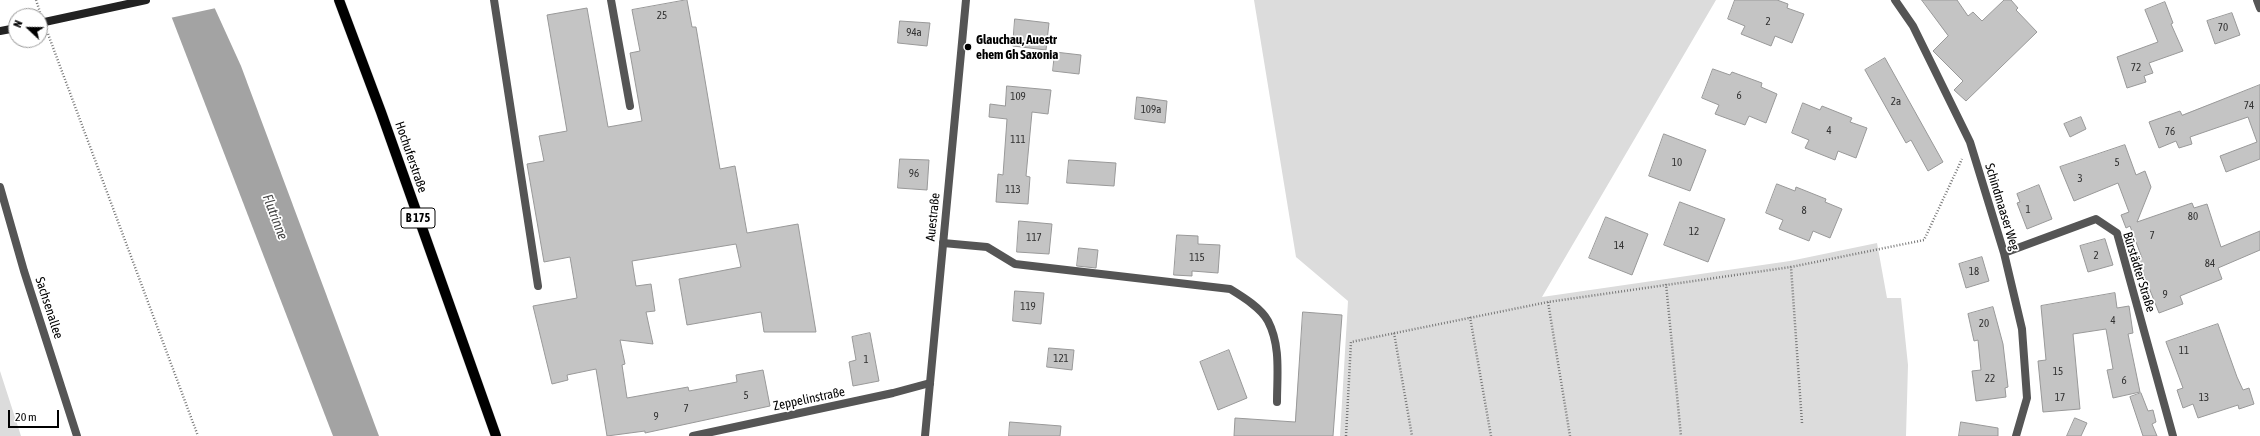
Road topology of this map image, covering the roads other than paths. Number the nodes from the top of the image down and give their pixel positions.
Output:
1 (146, 0) edge
2 (340, 0) edge
3 (494, 0) edge
4 (611, 0) edge
5 (966, 0) edge
6 (1895, 0) edge
7 (2257, 0) edge
8 (2260, 8) edge
9 (48, 22) edge
10 (630, 106) dead end
11 (0, 187) edge
12 (943, 243) junction
13 (2004, 252) junction
14 (538, 286) dead end
15 (930, 383) junction
16 (1277, 402) dead end
17 (77, 436) edge
18 (496, 436) edge
19 (693, 436) edge
20 (925, 436) edge
21 (2016, 436) edge
22 (2173, 436) edge

1 - 9 main road
2 - 18 main road, Hochuferstraße / B 175
3 - 14 street
4 - 10 street
5 - 12 street, Auestraße
6 - 13 street, Schindmaaser Weg
7 - 8 street
11 - 17 street, Sachsenallee
12 - 15 street, Auestraße
12 - 16 street
13 - 21 street, Schindmaaser Weg
13 - 22 street, Bürstädter Straße
15 - 19 street, Zeppelinstraße
15 - 20 street, Auestraße

